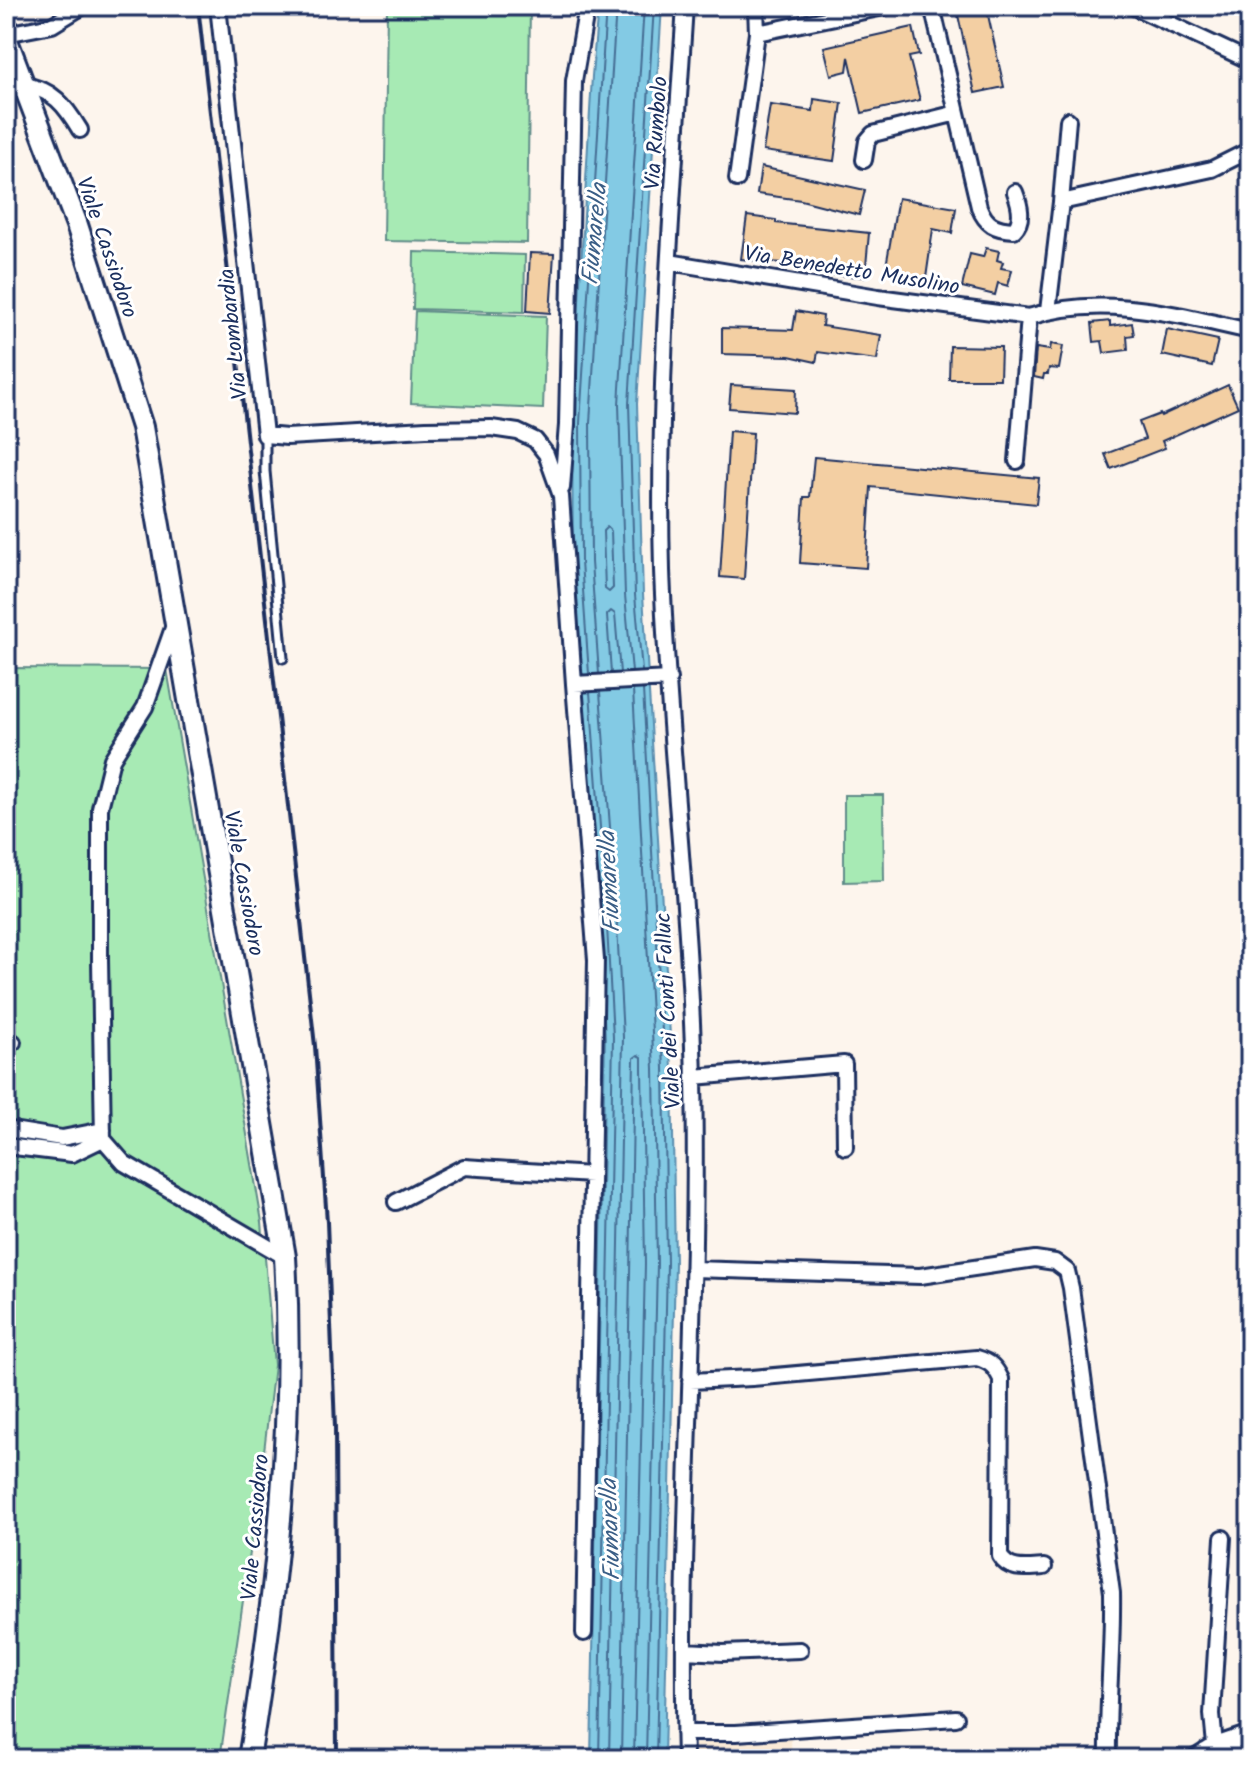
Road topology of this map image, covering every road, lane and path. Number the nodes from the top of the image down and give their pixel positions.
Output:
1 (83, 6) edge
2 (218, 6) edge
3 (587, 6) edge
4 (685, 6) edge
5 (756, 6) edge
6 (889, 6) edge
7 (932, 6) edge
8 (1132, 6) edge
9 (757, 33) junction
10 (6, 36) edge
11 (1250, 61) edge
12 (23, 85) junction
13 (957, 113) junction
14 (1068, 120) dead end
15 (80, 130) dead end
16 (1250, 150) edge
17 (864, 160) dead end
18 (737, 179) dead end
19 (1015, 192) dead end
20 (1061, 202) junction
21 (669, 262) junction
22 (1048, 311) junction
23 (1029, 317) junction
24 (1250, 331) edge
25 (265, 435) junction
26 (1017, 461) dead end
27 (561, 496) junction
28 (176, 618) junction
29 (283, 658) dead end
30 (669, 679) junction
31 (577, 683) junction
32 (694, 1077) junction
33 (6, 1129) edge
34 (103, 1134) junction
35 (6, 1146) edge
36 (845, 1147) dead end
37 (592, 1175) junction
38 (396, 1202) dead end
39 (285, 1257) junction
40 (693, 1269) junction
41 (690, 1381) junction
42 (1223, 1538) dead end
43 (1044, 1567) dead end
44 (584, 1633) dead end
45 (800, 1650) dead end
46 (685, 1651) junction
47 (956, 1718) dead end
48 (684, 1733) junction
49 (1250, 1733) edge
50 (1250, 1749) edge
51 (1204, 1752) edge
52 (249, 1759) edge
53 (685, 1759) edge
54 (1108, 1759) edge

1 - 10 street
2 - 25 street, Via Lombardia
3 - 27 street
4 - 21 street, Via Rumbolo
5 - 9 street
6 - 9 street
7 - 13 street
8 - 11 street
9 - 18 street
10 - 12 main road, Viale Cassiodoro
12 - 15 street
12 - 28 main road, Viale Cassiodoro
13 - 17 street
13 - 19 street
14 - 20 street
16 - 20 street
20 - 22 street
21 - 23 street, Via Benedetto Musolino
21 - 30 street, Viale dei Conti Falluc
22 - 23 street, Via Benedetto Musolino
22 - 24 street, Via Benedetto Musolino
23 - 26 street
25 - 27 street
25 - 29 lane, Via Lombardia
27 - 31 street
28 - 34 street
28 - 39 main road, Viale Cassiodoro
30 - 31 street
30 - 32 street, Viale dei Conti Falluc
31 - 37 street
32 - 36 street
32 - 40 street, Viale dei Conti Falluc
33 - 34 street
34 - 35 street
34 - 39 street
37 - 38 street
37 - 44 street
39 - 52 main road, Viale Cassiodoro
40 - 41 street, Viale dei Conti Falluc
40 - 54 street
41 - 43 street
41 - 46 street, Viale dei Conti Falluc
42 - 51 street
45 - 46 street
46 - 48 street, Viale dei Conti Falluc
47 - 48 street
48 - 53 street, Viale dei Conti Falluc
49 - 51 street
50 - 51 street

